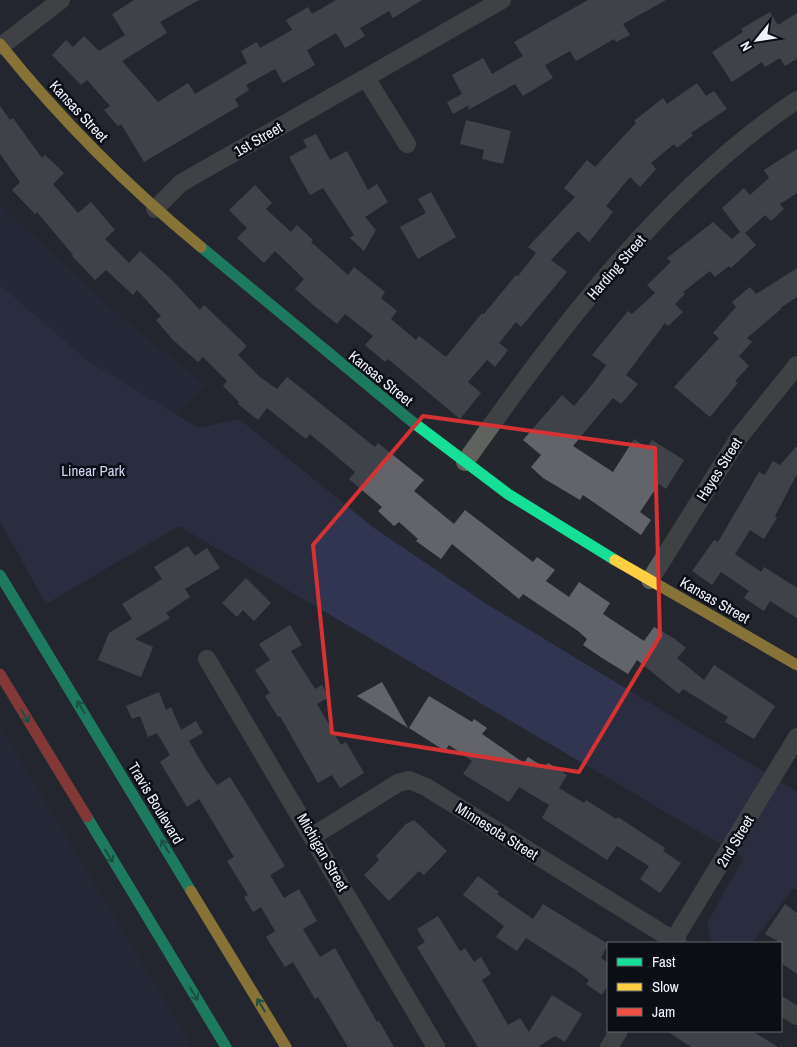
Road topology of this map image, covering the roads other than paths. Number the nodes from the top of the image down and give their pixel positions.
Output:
1 (61, 0) edge
2 (502, 0) edge
3 (1, 45) edge
4 (366, 78) junction
5 (797, 100) edge
6 (407, 144) dead end
7 (155, 209) junction
8 (797, 365) edge
9 (465, 462) junction
10 (0, 575) edge
11 (650, 580) junction
12 (207, 659) dead end
13 (797, 665) edge
14 (0, 674) edge
15 (797, 737) edge
16 (313, 836) junction
17 (675, 942) edge
18 (782, 1007) edge
19 (797, 1016) edge
20 (618, 1032) edge
21 (226, 1047) edge
22 (286, 1047) edge
23 (436, 1047) edge
24 (609, 1047) edge

1 - 3 street
2 - 4 street, 1st Street
3 - 7 street, Kansas Street
4 - 6 street
4 - 7 street, 1st Street
5 - 9 street, Harding Street
7 - 9 street, Kansas Street
8 - 11 street, Hayes Street
9 - 11 street, Kansas Street
22 -> 10 street, Travis Boulevard
11 - 13 street, Kansas Street
12 - 16 street, Michigan Street
14 -> 21 street
15 - 17 street, 2nd Street
16 - 17 street, Minnesota Street
16 - 23 street, Michigan Street
18 - 19 street
20 - 24 street

